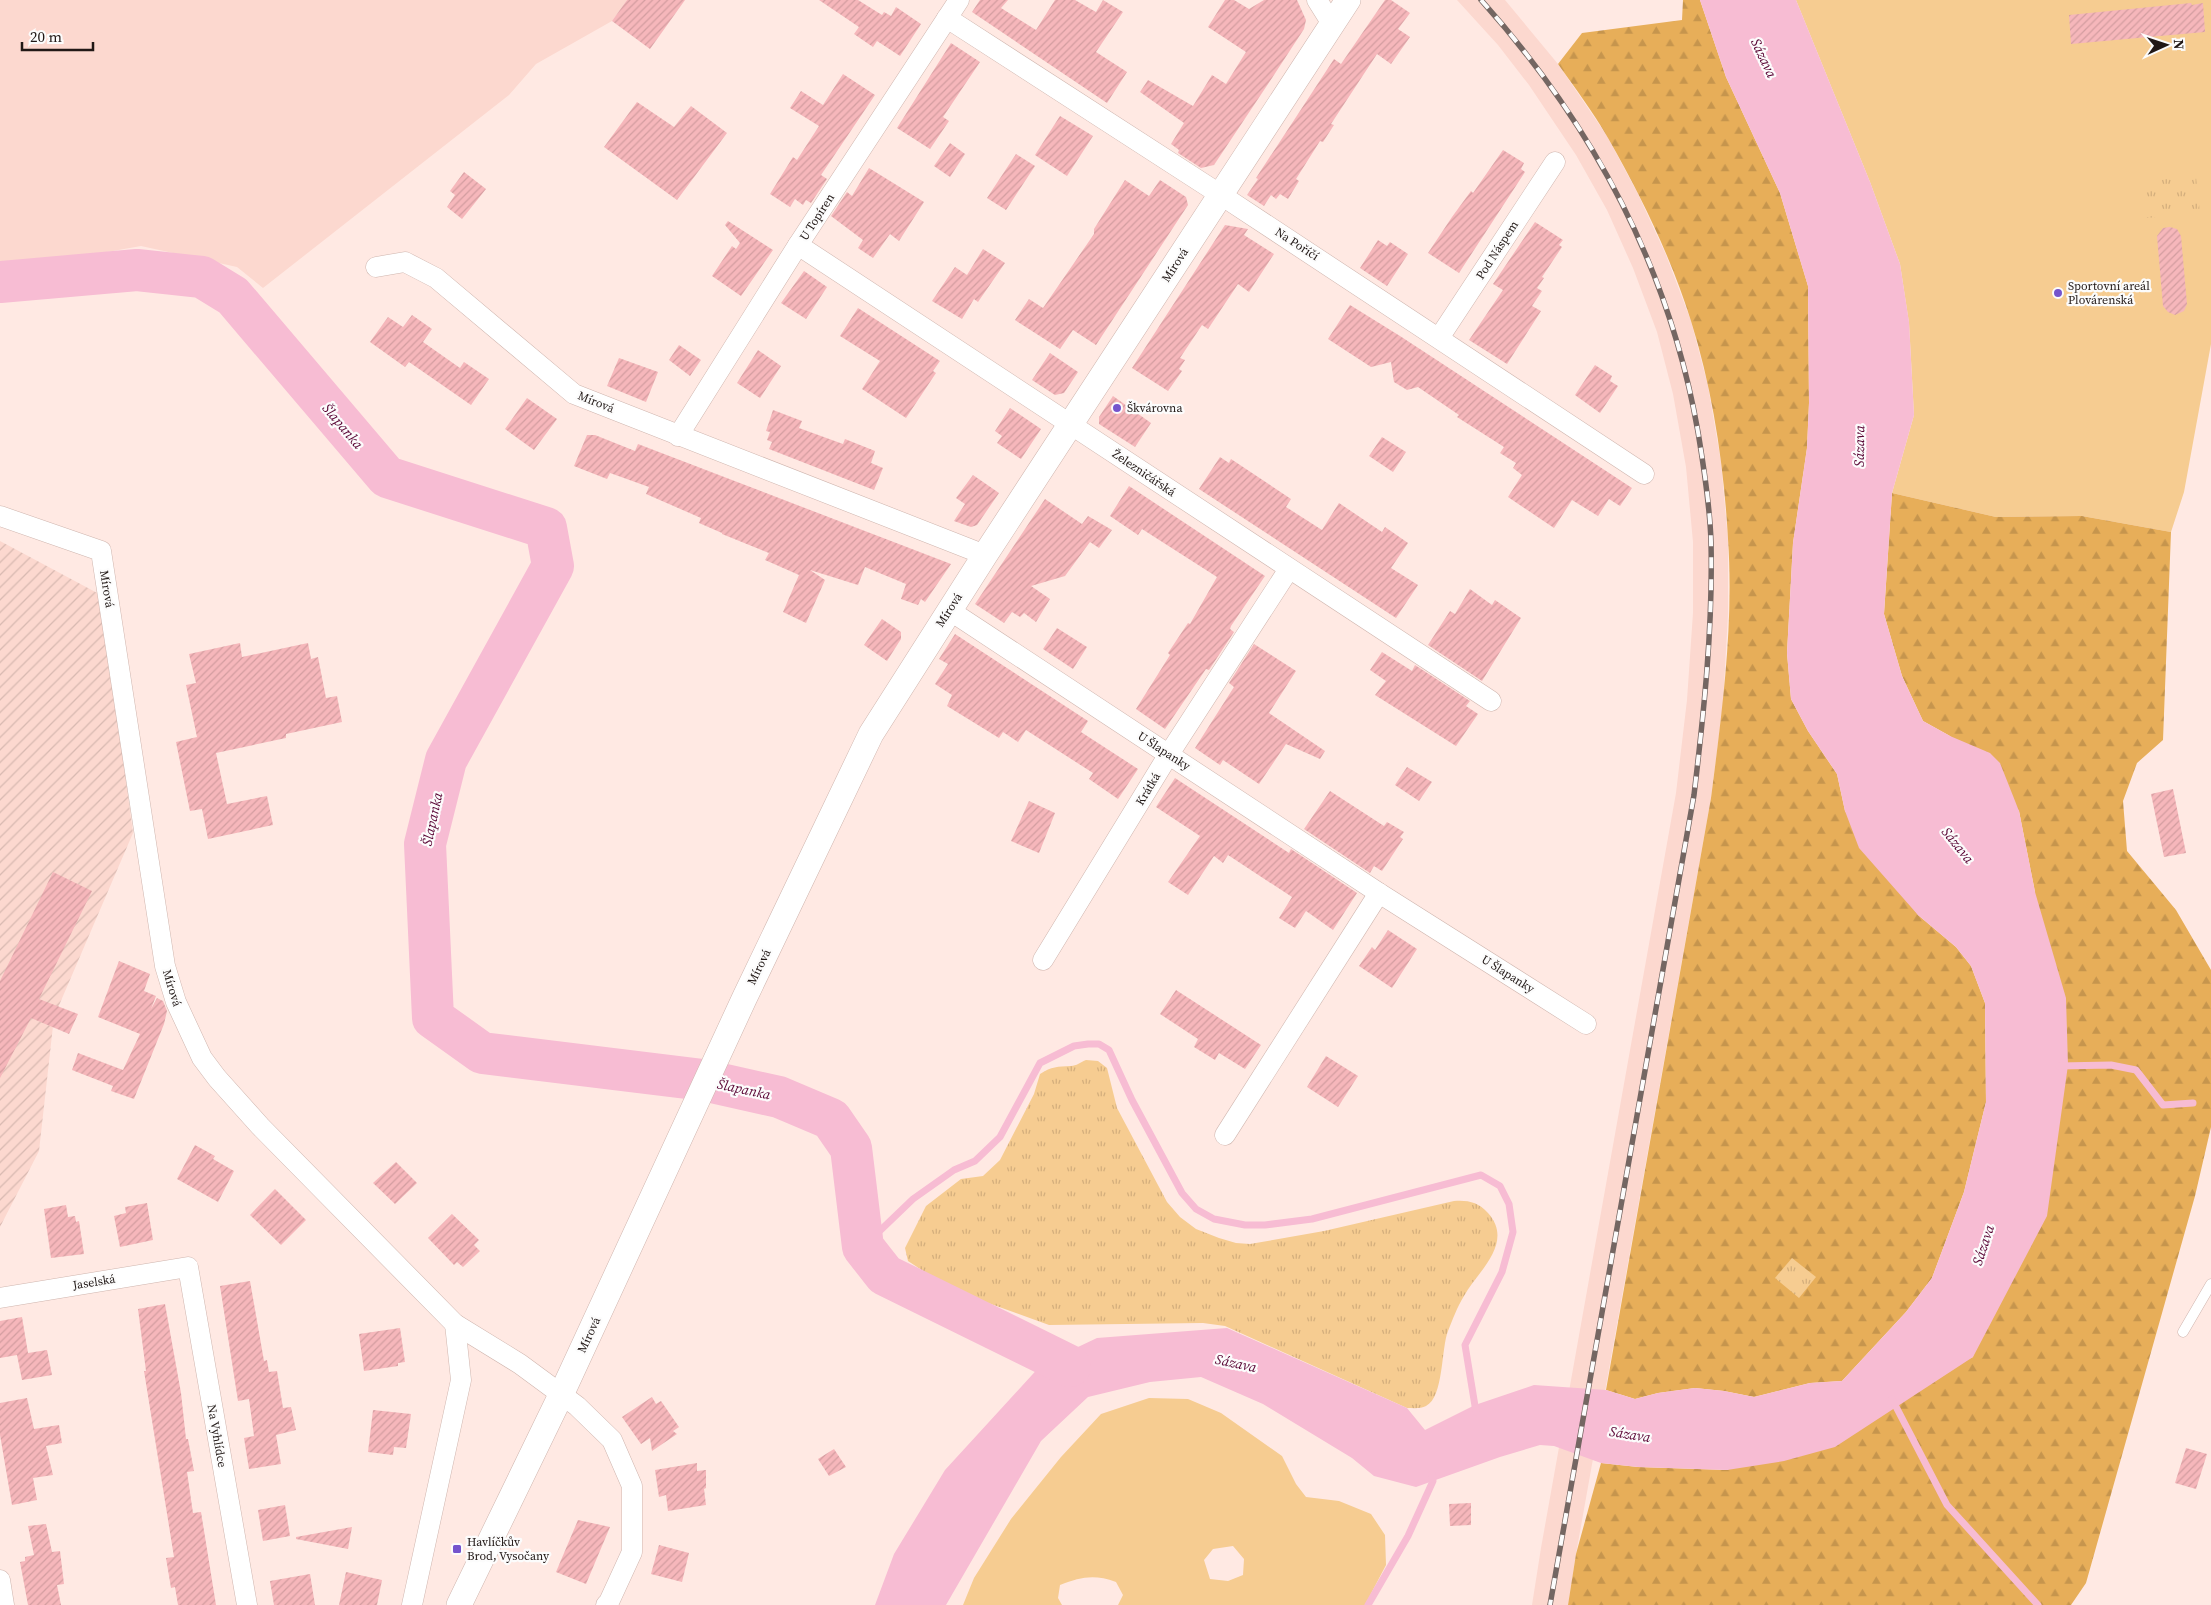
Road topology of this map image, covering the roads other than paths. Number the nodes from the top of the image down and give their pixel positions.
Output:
1 (958, 0) edge
2 (1317, 0) edge
3 (1348, 0) edge
4 (947, 18) junction
5 (1332, 24) junction
6 (1555, 162) dead end
7 (1221, 195) junction
8 (798, 246) junction
9 (376, 267) dead end
10 (1439, 338) junction
11 (1070, 424) junction
12 (678, 436) junction
13 (1644, 474) dead end
14 (0, 516) edge
15 (985, 555) junction
16 (1289, 570) junction
17 (949, 610) junction
18 (1491, 701) dead end
19 (1169, 754) junction
20 (1379, 893) junction
21 (1043, 960) dead end
22 (1586, 1024) dead end
23 (1225, 1135) dead end
24 (188, 1267) joint
25 (2211, 1284) edge
26 (0, 1298) edge
27 (455, 1324) junction
28 (2183, 1332) dead end
29 (561, 1395) junction
30 (0, 1580) edge
31 (4, 1605) edge
32 (247, 1605) edge
33 (412, 1605) edge
34 (459, 1605) edge
35 (606, 1605) edge

1 - 4 street, U Topíren
2 - 5 street
3 - 5 street, Mírová
4 - 7 street, Na Poříčí
4 - 8 street, U Topíren
5 - 7 street, Mírová
6 - 10 street, Pod Náspem
7 - 10 street, Na Poříčí
7 - 11 street, Mírová
8 - 11 street, Železničářská
8 - 12 street, U Topíren
9 - 12 street, Mírová
10 - 13 street, Na Poříčí
11 - 15 street, Mírová
11 - 16 street, Železničářská
12 - 15 street, Mírová
14 - 27 street, Mírová
15 - 17 street, Mírová
16 - 18 street, Železničářská
16 - 19 street, Krátká
17 - 19 street, U Šlapanky
17 - 29 street, Mírová
19 - 20 street, U Šlapanky
19 - 21 street, Krátká
20 - 22 street, U Šlapanky
20 - 23 street
24 - 26 street, Jaselská
24 - 32 street, Na Vyhlídce
25 - 28 lane
27 - 29 street, Mírová
27 - 33 street
29 - 34 street, Mírová
29 - 35 street, Mírová
30 - 31 street

